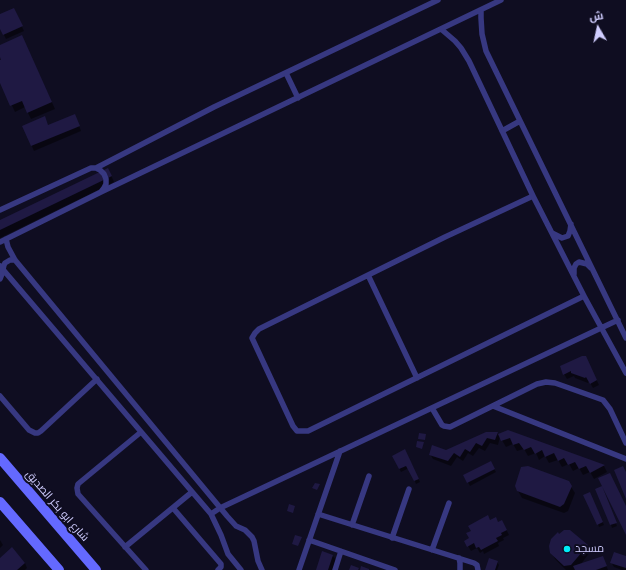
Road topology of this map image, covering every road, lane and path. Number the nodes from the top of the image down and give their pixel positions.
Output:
1 (438, 0) edge
2 (501, 0) edge
3 (481, 10) junction
4 (441, 29) junction
5 (286, 73) junction
6 (298, 98) junction
7 (520, 121) junction
8 (502, 131) junction
9 (96, 168) junction
10 (101, 192) junction
11 (534, 196) junction
12 (0, 210) edge
13 (571, 224) junction
14 (552, 233) junction
15 (6, 239) junction
16 (0, 242) edge
17 (15, 260) junction
18 (1, 267) edge
19 (593, 269) junction
20 (368, 275) junction
21 (574, 275) junction
22 (0, 279) edge
23 (584, 296) junction
24 (618, 320) junction
25 (602, 328) junction
26 (626, 338) edge
27 (626, 373) edge
28 (417, 378) junction
29 (97, 379) junction
30 (0, 396) edge
31 (493, 406) junction
32 (432, 408) junction
33 (141, 432) junction
34 (626, 443) edge
35 (340, 451) junction
36 (0, 458) edge
37 (626, 459) edge
38 (369, 476) dead end
39 (409, 489) dead end
40 (192, 492) junction
41 (0, 502) edge
42 (449, 503) dead end
43 (173, 508) junction
44 (220, 508) junction
45 (211, 514) junction
46 (318, 514) junction
47 (352, 525) junction
48 (392, 538) junction
49 (309, 540) junction
50 (126, 547) junction
51 (432, 550) junction
52 (341, 551) junction
53 (459, 558) junction
54 (382, 568) edge
55 (59, 570) edge
56 (96, 570) edge
57 (146, 570) edge
58 (218, 570) edge
59 (241, 570) edge
60 (262, 570) edge
61 (299, 570) edge
62 (335, 570) edge
63 (395, 570) edge
64 (460, 570) edge
65 (478, 570) edge

1 - 5 lane
2 - 3 lane
3 - 4 lane
3 - 7 lane
4 - 6 lane
4 - 8 lane
5 - 6 lane
5 - 9 lane
6 - 10 lane
7 - 8 lane
7 - 13 lane
8 - 11 lane
9 - 10 lane
9 - 12 lane
10 - 15 lane
11 - 14 lane
11 - 20 lane
13 - 14 lane
13 - 19 lane
14 - 21 lane
15 - 16 lane
15 - 17 lane
17 - 18 lane
17 - 44 lane
18 - 22 lane
18 - 29 lane
19 - 21 lane
19 - 24 lane
20 - 28 lane
20 - 28 lane
21 - 23 lane
23 - 25 lane
23 - 28 lane
24 - 25 lane
24 - 26 lane
25 - 27 lane
25 - 32 lane
29 - 30 lane
29 - 33 lane
31 - 32 lane
31 - 34 lane
31 - 37 lane
32 - 35 lane
33 - 40 lane
33 - 50 lane
35 - 44 lane
35 - 46 lane
36 - 56 main road, شارع ابو بكر الصديق
38 - 47 lane
39 - 48 lane
40 - 43 lane
40 - 45 lane
41 - 55 main road
42 - 51 lane
43 - 50 lane
43 - 58 lane
44 - 45 lane
44 - 60 lane
45 - 59 lane
46 - 47 lane
46 - 49 lane
47 - 48 lane
48 - 51 lane
49 - 52 lane
49 - 61 lane
50 - 57 lane
51 - 53 lane
52 - 54 lane
52 - 62 lane
53 - 64 lane
53 - 65 lane
54 - 63 lane

